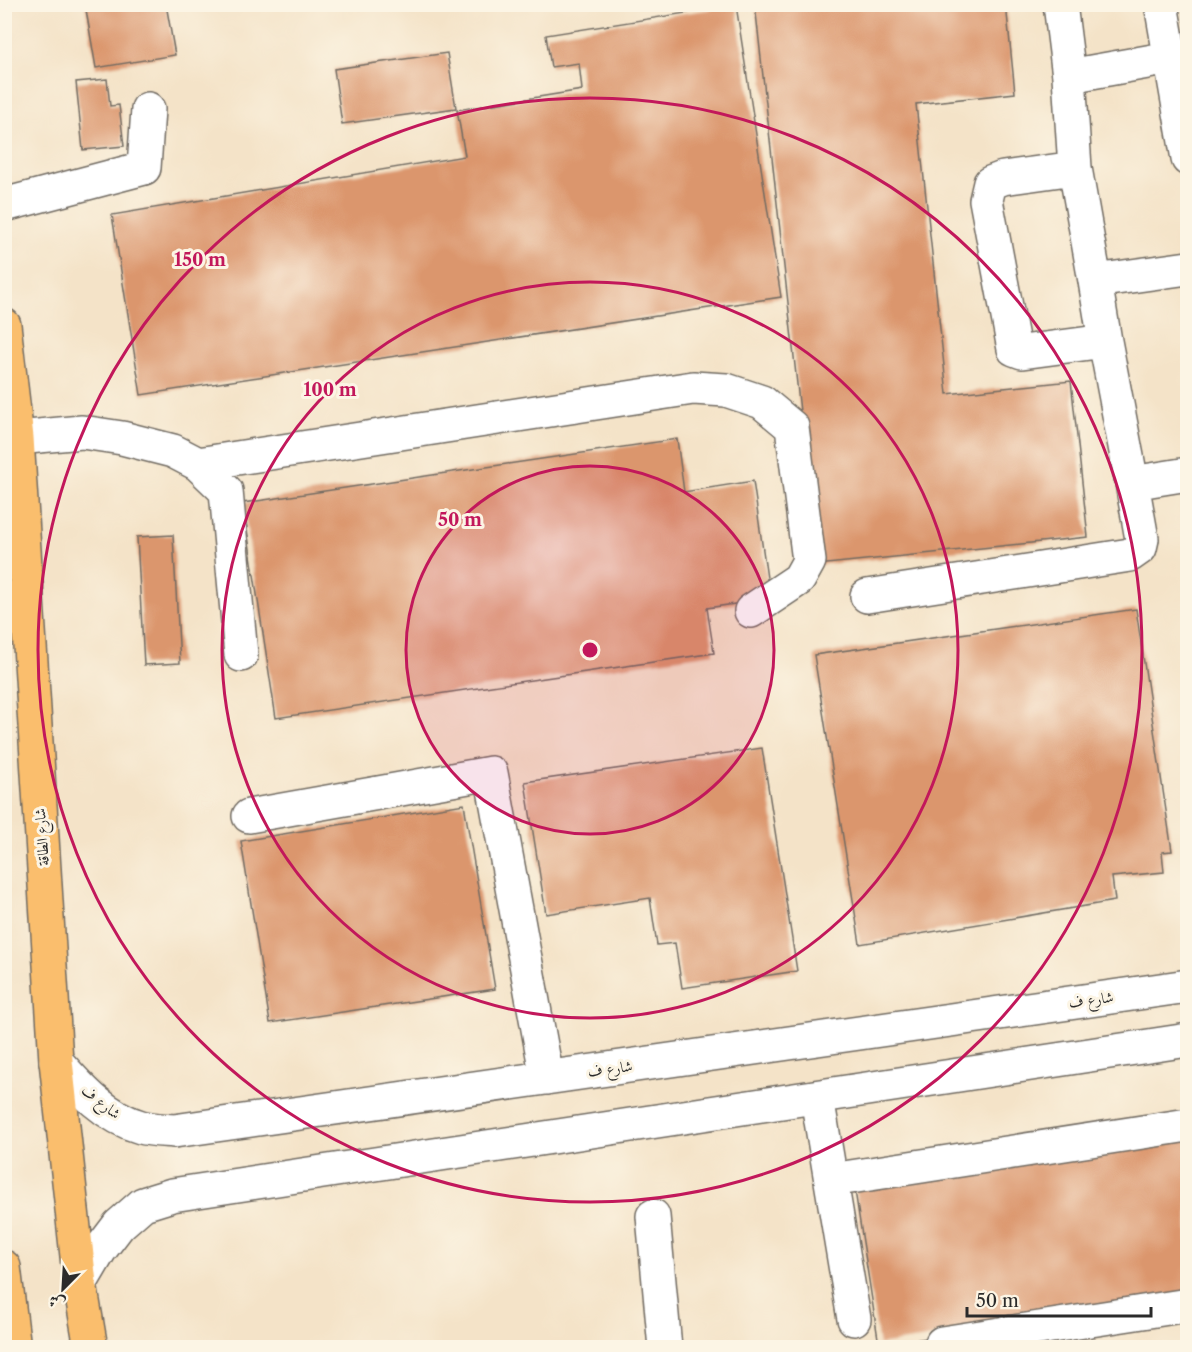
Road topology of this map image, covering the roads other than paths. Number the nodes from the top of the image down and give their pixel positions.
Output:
1 (1060, 4) edge
2 (1161, 4) edge
3 (1170, 58) junction
4 (1069, 76) junction
5 (148, 109) dead end
6 (1188, 159) edge
7 (1075, 168) junction
8 (4, 205) edge
9 (1188, 268) edge
10 (1095, 281) junction
11 (4, 325) edge
12 (1105, 341) junction
13 (17, 438) junction
14 (198, 464) junction
15 (1188, 474) edge
16 (1132, 483) junction
17 (867, 596) dead end
18 (751, 611) dead end
19 (241, 655) dead end
20 (249, 816) dead end
21 (1188, 986) edge
22 (1188, 1040) edge
23 (56, 1061) junction
24 (547, 1078) junction
25 (817, 1096) junction
26 (1188, 1125) edge
27 (831, 1180) junction
28 (653, 1216) dead end
29 (4, 1267) edge
30 (80, 1284) junction
31 (1188, 1305) edge
32 (854, 1319) dead end
33 (10, 1329) edge
34 (942, 1343) dead end
35 (91, 1347) edge
36 (665, 1347) edge

1 - 4 street
2 - 3 street
3 - 4 street
3 - 6 street
4 - 7 street
5 - 8 street
7 - 10 street
7 - 12 street
9 - 10 street
10 - 12 street
11 - 13 main road, شارع الطاقة
12 - 16 street
13 - 14 street
13 - 23 main road, شارع الطاقة
14 - 18 street
14 - 19 street
15 - 16 street
16 - 17 street
20 - 24 street
21 - 24 street, شارع ف
22 - 25 street
23 - 24 street, شارع ف
23 - 30 main road, شارع الطاقة
25 - 27 street
25 - 30 street
26 - 27 street
27 - 32 street
28 - 36 street
29 - 33 main road
30 - 35 main road, شارع الطاقة
31 - 34 street

